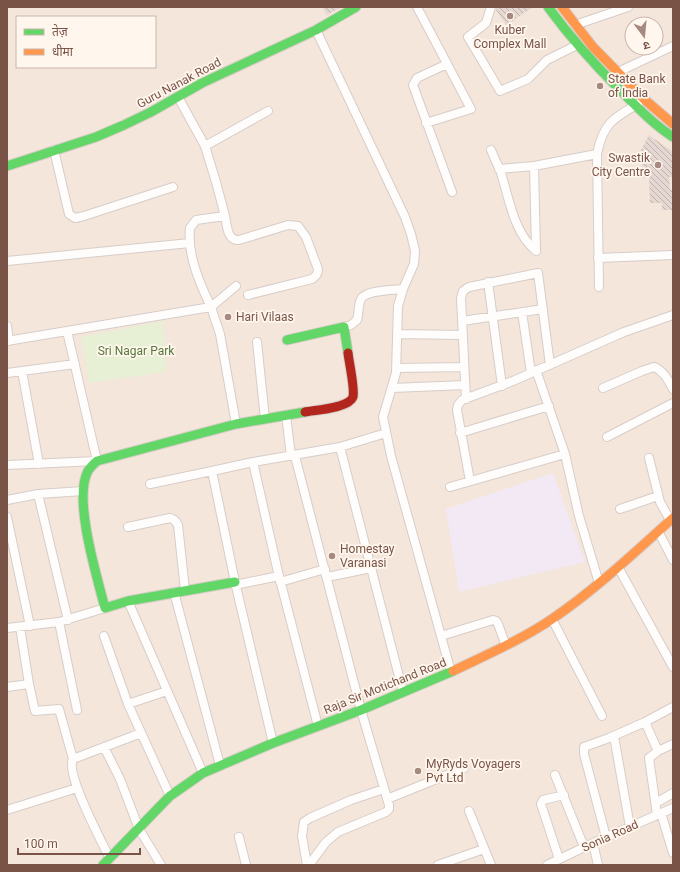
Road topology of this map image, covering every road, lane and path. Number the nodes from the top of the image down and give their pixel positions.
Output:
1 (356, 7) edge
2 (417, 7) edge
3 (491, 7) edge
4 (548, 7) edge
5 (562, 7) edge
6 (628, 7) edge
7 (576, 25) junction
8 (316, 30) junction
9 (578, 46) junction
10 (673, 46) edge
11 (447, 64) junction
12 (618, 72) junction
13 (178, 96) junction
14 (645, 100) junction
15 (635, 106) junction
16 (268, 111) dead end
17 (426, 123) junction
18 (673, 124) edge
19 (673, 137) edge
20 (205, 146) junction
21 (54, 150) junction
22 (491, 150) dead end
23 (597, 154) junction
24 (7, 166) edge
25 (534, 166) junction
26 (499, 169) junction
27 (173, 187) dead end
28 (452, 192) dead end
29 (225, 216) junction
30 (190, 243) junction
31 (673, 255) edge
32 (598, 258) junction
33 (7, 261) edge
34 (488, 282) junction
35 (236, 286) dead end
36 (599, 287) dead end
37 (404, 289) junction
38 (248, 295) dead end
39 (211, 307) junction
40 (543, 309) junction
41 (522, 312) junction
42 (673, 315) edge
43 (493, 316) junction
44 (462, 322) junction
45 (7, 326) edge
46 (344, 327) junction
47 (67, 332) junction
48 (397, 334) junction
49 (463, 335) junction
50 (287, 340) dead end
51 (8, 341) edge
52 (257, 342) dead end
53 (75, 364) junction
54 (550, 365) junction
55 (464, 367) junction
56 (396, 368) junction
57 (22, 371) junction
58 (534, 372) junction
59 (7, 373) edge
60 (465, 385) junction
61 (502, 386) junction
62 (392, 388) junction
63 (603, 388) dead end
64 (673, 389) edge
65 (466, 399) junction
66 (673, 403) edge
67 (549, 406) junction
68 (286, 415) junction
69 (265, 419) junction
70 (236, 424) junction
71 (386, 433) junction
72 (460, 433) junction
73 (607, 437) dead end
74 (340, 447) junction
75 (564, 454) junction
76 (293, 456) junction
77 (649, 458) dead end
78 (97, 461) junction
79 (253, 462) junction
80 (39, 464) junction
81 (7, 465) edge
82 (212, 471) junction
83 (470, 482) junction
84 (150, 484) dead end
85 (450, 487) dead end
86 (83, 491) junction
87 (38, 494) junction
88 (658, 496) junction
89 (7, 500) edge
90 (620, 509) dead end
91 (7, 518) edge
92 (672, 519) edge
93 (128, 527) dead end
94 (658, 531) junction
95 (673, 560) edge
96 (618, 567) junction
97 (371, 568) junction
98 (326, 573) junction
99 (280, 579) junction
100 (235, 583) junction
101 (599, 583) junction
102 (185, 590) junction
103 (174, 592) junction
104 (128, 601) junction
105 (105, 608) junction
106 (552, 619) junction
107 (68, 620) junction
108 (59, 622) junction
109 (30, 626) junction
110 (20, 627) junction
111 (7, 628) edge
112 (104, 636) dead end
113 (441, 636) junction
114 (506, 646) junction
115 (673, 667) edge
116 (451, 672) junction
117 (29, 684) junction
118 (7, 686) edge
119 (167, 691) junction
120 (403, 692) junction
121 (128, 704) junction
122 (673, 707) edge
123 (77, 710) dead end
124 (361, 710) junction
125 (602, 716) dead end
126 (646, 722) junction
127 (318, 726) junction
128 (141, 733) junction
129 (614, 736) junction
130 (274, 743) junction
131 (673, 744) edge
132 (104, 747) junction
133 (658, 752) junction
134 (73, 759) junction
135 (220, 765) junction
136 (464, 768) dead end
137 (203, 773) junction
138 (556, 775) dead end
139 (77, 788) junction
140 (384, 789) junction
141 (673, 793) edge
142 (564, 795) junction
143 (170, 796) junction
144 (387, 799) junction
145 (656, 803) junction
146 (673, 808) edge
147 (7, 810) edge
148 (469, 811) dead end
149 (659, 814) junction
150 (630, 827) junction
151 (139, 829) junction
152 (239, 837) dead end
153 (606, 837) junction
154 (592, 843) junction
155 (584, 847) junction
156 (484, 849) junction
157 (673, 852) edge
158 (110, 858) junction
159 (559, 859) junction
160 (102, 865) edge
161 (161, 865) edge
162 (246, 865) edge
163 (308, 865) edge
164 (438, 865) edge
165 (491, 865) edge
166 (547, 865) edge
167 (598, 865) edge

1 - 8 street, Guru Nanak Road
2 - 11 street
3 - 9 street
4 - 9 street
5 - 7 street
6 - 7 street
7 - 12 street
8 - 13 street, Guru Nanak Road
8 - 37 street
9 - 15 street
10 - 12 street
11 - 17 street
11 - 17 street
12 - 14 street
13 - 20 street
13 - 21 street, Guru Nanak Road
14 - 15 street
14 - 18 street
15 - 19 street
15 - 23 street
16 - 20 street
17 - 28 street
20 - 29 street
21 - 24 street, Guru Nanak Road
21 - 27 street
22 - 26 street
23 - 25 street
23 - 32 street
25 - 26 street
25 - 26 street
29 - 30 street
29 - 38 street
30 - 33 street
30 - 39 street
31 - 32 street
32 - 36 street
34 - 40 street
34 - 43 street
34 - 44 street
35 - 39 street
37 - 46 street
37 - 48 street
39 - 47 street
39 - 70 street
40 - 41 street
40 - 54 street
41 - 43 street
41 - 58 street
42 - 54 street
43 - 44 street
43 - 61 street
44 - 49 street
45 - 51 street
46 - 50 street
46 - 68 street
47 - 51 street
47 - 53 street
48 - 49 street
48 - 56 street
49 - 55 street
52 - 69 street
53 - 57 street
53 - 78 street
54 - 58 street
55 - 56 street
55 - 60 street
56 - 62 street
57 - 59 street
57 - 80 street
58 - 61 street
58 - 67 street
60 - 62 street
60 - 65 street
61 - 65 street
62 - 71 street
63 - 64 street
65 - 72 street
66 - 73 street
67 - 72 street
67 - 75 street
68 - 69 street
68 - 76 street
69 - 70 street
70 - 78 street
71 - 74 street
71 - 113 street
72 - 83 street
74 - 76 street
74 - 97 street
75 - 83 street
75 - 101 street
76 - 79 street
76 - 98 street
77 - 88 street
78 - 80 street
78 - 86 street
79 - 82 street
79 - 99 street
80 - 81 street
82 - 84 street
82 - 100 street
83 - 85 street
86 - 87 street
86 - 105 street
87 - 89 street
87 - 107 street
88 - 90 street
88 - 92 street
91 - 109 street
92 - 94 street, Raja Sir Motichand Road
93 - 102 street
94 - 95 street
94 - 96 street, Raja Sir Motichand Road
96 - 101 street, Raja Sir Motichand Road
96 - 115 street
97 - 98 street
97 - 120 street
98 - 99 street
98 - 124 street
99 - 100 street
99 - 127 street
100 - 102 street
100 - 130 street
101 - 106 street, Raja Sir Motichand Road
102 - 103 street
103 - 104 street
103 - 135 street
104 - 105 street
104 - 119 street
105 - 107 street
106 - 114 street, Raja Sir Motichand Road
106 - 125 street
107 - 108 street
108 - 109 street
108 - 123 street
109 - 110 street
110 - 111 street
110 - 117 street
112 - 121 street
113 - 114 street
113 - 116 street
114 - 116 street, Raja Sir Motichand Road
116 - 120 street, Raja Sir Motichand Road
117 - 118 street
117 - 134 street
119 - 121 street
119 - 137 street
120 - 124 street, Raja Sir Motichand Road
121 - 128 street
122 - 126 street
124 - 127 street, Raja Sir Motichand Road
124 - 140 street
126 - 129 street
126 - 133 street
127 - 130 street, Raja Sir Motichand Road
128 - 132 street
128 - 143 street
129 - 150 street
129 - 153 street
130 - 135 street, Raja Sir Motichand Road
131 - 133 street
132 - 134 street
132 - 151 street
133 - 145 street
134 - 139 street
135 - 137 street, Raja Sir Motichand Road
136 - 144 street
137 - 143 street, Raja Sir Motichand Road
138 - 142 street
139 - 147 street
139 - 158 street
140 - 144 street
140 - 163 street
141 - 145 street
142 - 155 street
142 - 159 street
143 - 151 street, Raja Sir Motichand Road
144 - 163 street
145 - 149 street
146 - 149 street, Sonia Road
148 - 156 street
149 - 150 street, Sonia Road
149 - 157 street
150 - 153 street, Sonia Road
151 - 158 street, Raja Sir Motichand Road
151 - 161 street
152 - 162 street
153 - 154 street, Sonia Road
154 - 155 street, Sonia Road
154 - 167 street
155 - 159 street, Sonia Road
156 - 164 street
156 - 165 street
158 - 160 street, Raja Sir Motichand Road
159 - 166 street, Sonia Road

